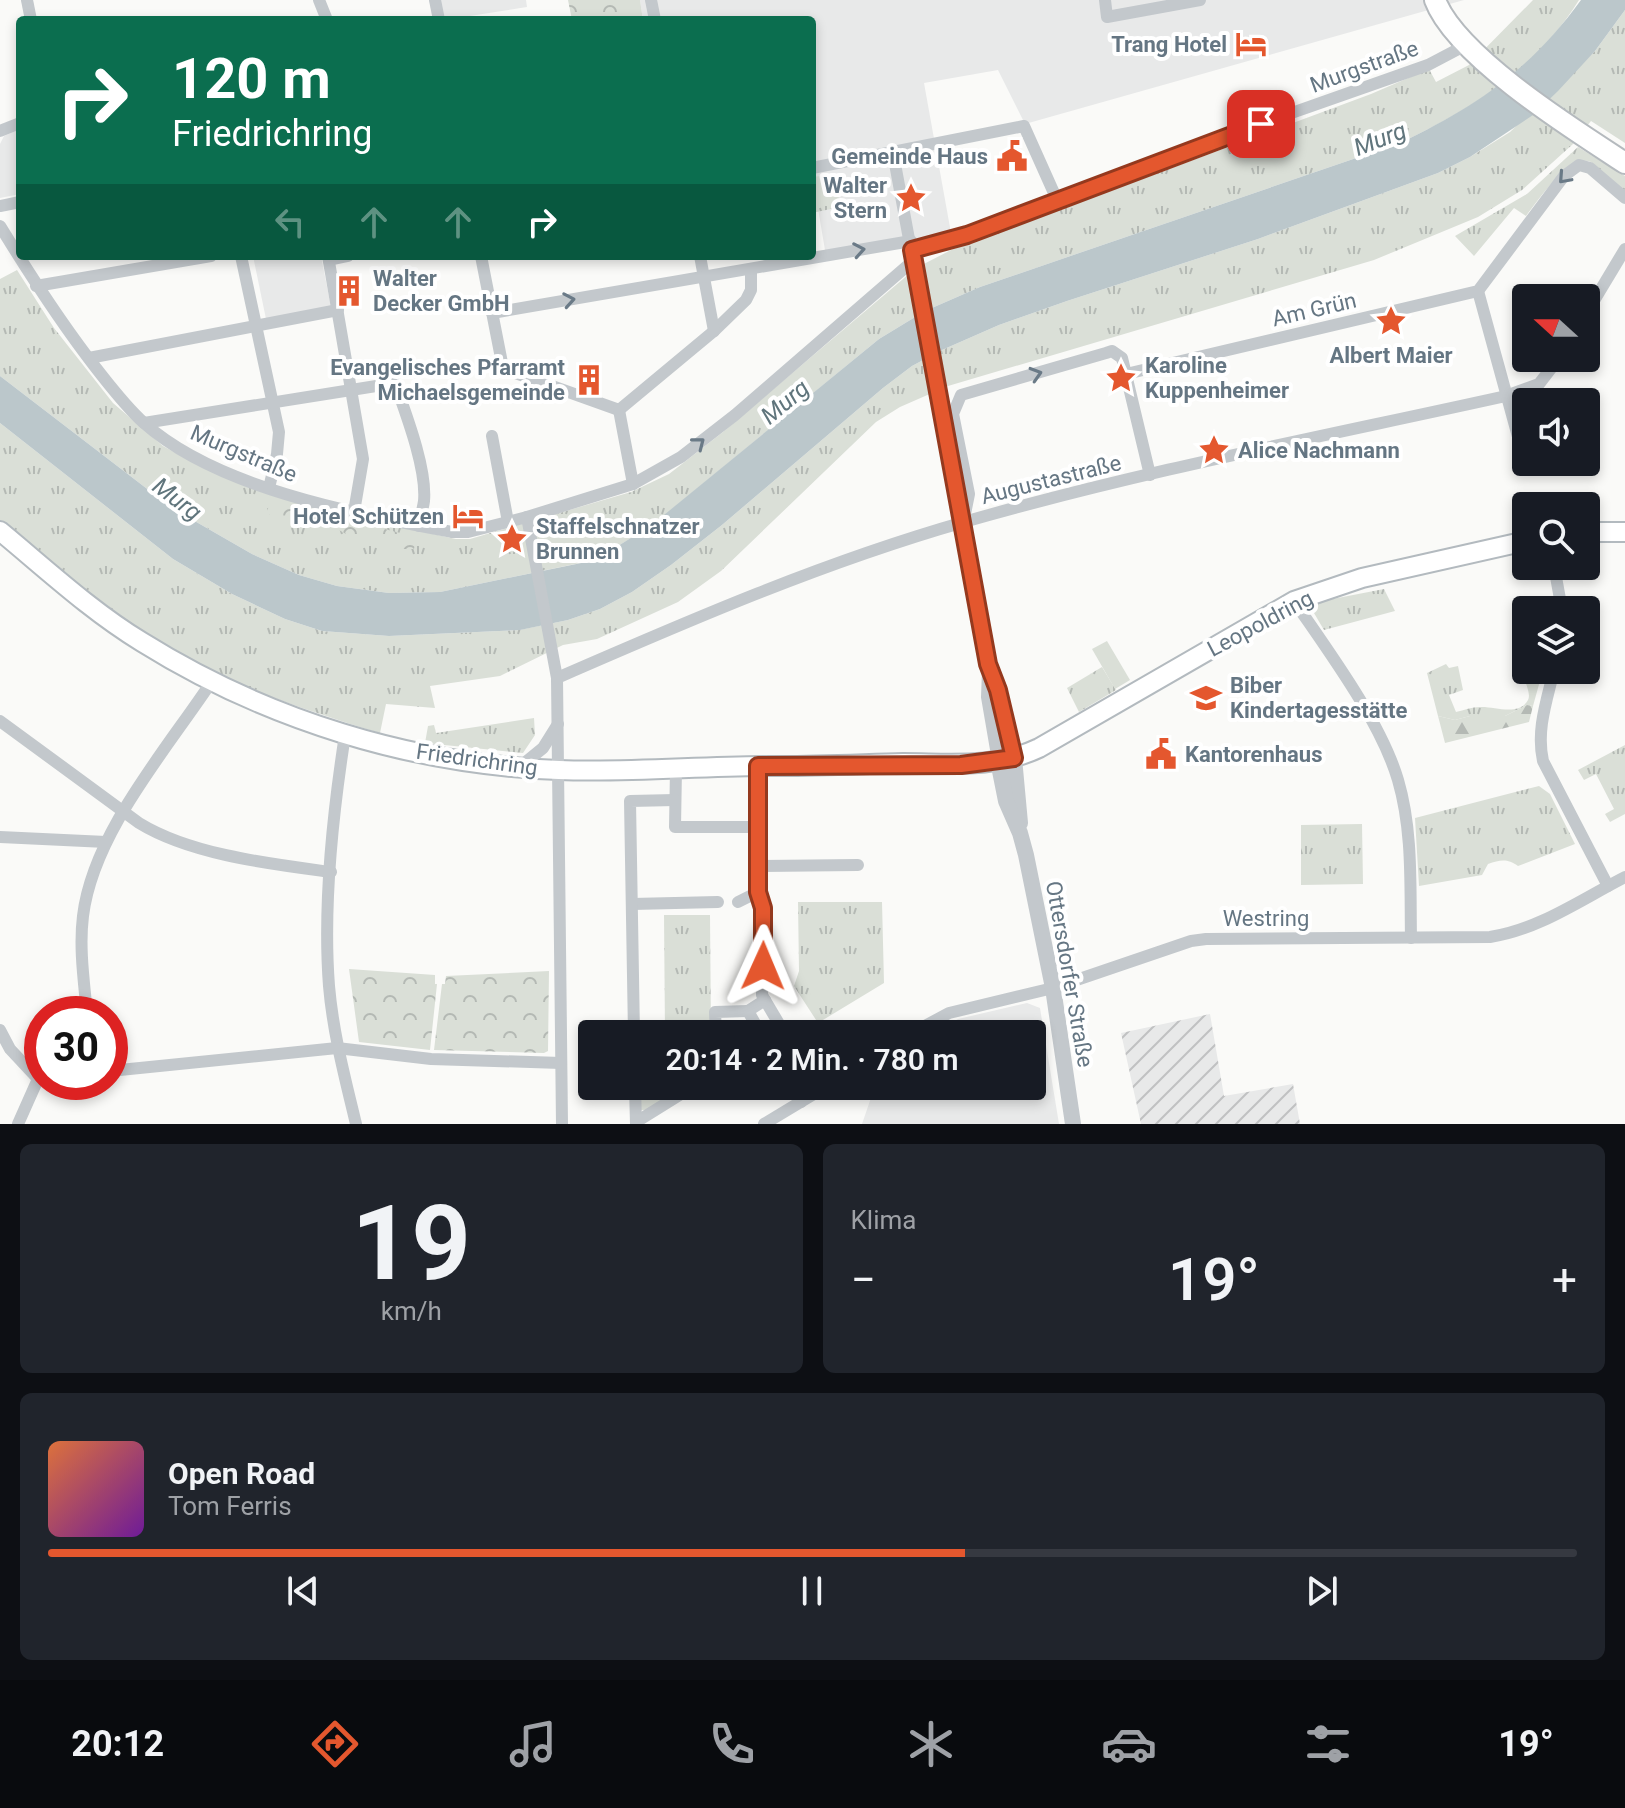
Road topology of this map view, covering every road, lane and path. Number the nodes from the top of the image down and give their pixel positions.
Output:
1 (1105, 0) edge
2 (1200, 0) edge
3 (1435, 0) edge
4 (1472, 50) junction
5 (893, 153) junction
6 (1625, 163) edge
7 (816, 167) edge
8 (1625, 198) edge
9 (1058, 202) junction
10 (0, 226) edge
11 (1625, 249) edge
12 (912, 250) junction
13 (16, 253) edge
14 (20, 260) edge
15 (188, 260) edge
16 (242, 260) edge
17 (328, 260) edge
18 (482, 260) edge
19 (701, 260) edge
20 (753, 269) junction
21 (704, 278) junction
22 (36, 286) junction
23 (1478, 291) junction
24 (1600, 291) edge
25 (338, 310) junction
26 (492, 313) junction
27 (256, 327) junction
28 (714, 331) junction
29 (89, 358) junction
30 (1548, 372) edge
31 (1126, 374) junction
32 (352, 390) junction
33 (1506, 396) junction
34 (272, 402) junction
35 (619, 410) junction
36 (1512, 417) edge
37 (144, 423) junction
38 (492, 436) dead end
39 (1150, 475) junction
40 (633, 484) junction
41 (269, 488) junction
42 (354, 512) junction
43 (527, 517) junction
44 (508, 522) junction
45 (963, 522) junction
46 (419, 526) junction
47 (0, 531) edge
48 (1600, 532) edge
49 (1625, 532) edge
50 (1512, 544) edge
51 (1294, 601) junction
52 (557, 678) junction
53 (212, 681) junction
54 (1551, 684) edge
55 (0, 721) edge
56 (558, 724) junction
57 (345, 735) junction
58 (1006, 760) junction
59 (521, 766) junction
60 (758, 766) junction
61 (676, 769) junction
62 (558, 770) junction
63 (675, 800) junction
64 (124, 812) junction
65 (759, 827) junction
66 (0, 837) edge
67 (106, 842) junction
68 (858, 865) dead end
69 (758, 866) junction
70 (331, 872) junction
71 (1625, 877) edge
72 (1608, 886) junction
73 (758, 892) junction
74 (718, 902) dead end
75 (738, 902) dead end
76 (632, 904) junction
77 (1411, 938) junction
78 (1053, 988) junction
79 (85, 996) edge
80 (765, 1000) junction
81 (748, 1011) junction
82 (634, 1020) edge
83 (715, 1020) edge
84 (753, 1020) edge
85 (777, 1020) edge
86 (936, 1020) edge
87 (0, 1030) edge
88 (337, 1048) junction
89 (24, 1063) edge
90 (561, 1063) junction
91 (128, 1069) edge
92 (30, 1100) edge
93 (635, 1100) edge
94 (672, 1100) edge
95 (804, 1100) edge
96 (801, 1102) joint
97 (636, 1123) edge
98 (18, 1124) edge
99 (356, 1124) edge
100 (562, 1124) edge
101 (764, 1124) edge
102 (1073, 1124) edge

1 - 2 street
3 - 4 main road
4 - 6 main road
4 - 9 street, Murgstraße
5 - 7 street
5 - 9 street
5 - 12 street, Ottersdorfer Straße
8 -> 23 street
9 - 12 street, Murgstraße
10 - 13 street, Murgstraße
11 - 24 street
20 -> 12 street
40 -> 12 street, Murgstraße
12 - 45 street, Ottersdorfer Straße
14 - 22 street, Murgstraße
15 - 22 street
16 - 27 street
17 - 25 street
18 - 26 street
19 - 21 street
20 - 21 street
20 - 28 street
26 -> 21 street
21 - 28 street
22 - 29 street, Murgstraße
23 - 31 street, Am Grün
23 - 33 street
25 - 27 street
25 - 32 street
26 - 35 street
27 - 29 street
27 - 34 street
28 - 35 street
29 - 37 street, Murgstraße
30 - 33 street, Augustastraße
31 - 39 street
45 -> 31 street, Ottersdorfer Straße
32 - 34 street
32 - 42 street
32 - 46 street
33 - 36 street
33 - 39 street, Augustastraße
34 - 37 street
34 - 41 street
35 - 40 street
37 - 41 street, Murgstraße
38 - 44 street
39 - 45 street, Augustastraße
40 - 43 street, Murgstraße
41 - 42 street, Murgstraße
42 - 46 street, Murgstraße
43 - 44 street, Murgstraße
43 - 52 street
44 - 46 street, Murgstraße
45 - 52 street, Augustastraße
45 - 58 street, Ottersdorfer Straße
47 - 53 main road, Friedrichring
48 - 49 main road
50 - 51 main road, Leopoldring
51 - 58 main road, Leopoldring
51 - 77 street
52 - 56 street
53 - 57 main road, Friedrichring
53 - 64 street
54 - 72 street
55 - 64 street
56 - 59 street
56 - 62 street
57 - 59 main road, Friedrichring
57 - 70 street
58 - 60 main road, Friedrichring
58 - 78 street, Ottersdorfer Straße
59 - 62 main road, Friedrichring
60 - 61 main road, Friedrichring
60 - 65 street
61 - 62 main road, Friedrichring
61 - 63 street
62 - 90 street
63 - 65 street
63 - 76 street
64 - 67 street
64 - 70 street
65 - 69 street
66 - 67 street
67 - 79 street
68 - 69 street
69 - 73 street
70 - 88 street
71 - 72 street, Westring
72 - 77 street, Westring
73 - 75 street
73 - 80 street
74 - 76 street
76 - 82 street
77 - 78 street, Westring
78 - 86 street, Westring
78 - 102 street, Ottersdorfer Straße
80 - 81 street
80 - 85 street
81 - 83 street
81 - 84 street
87 - 89 street
88 - 90 street
88 - 91 street
88 - 99 street
90 - 100 street
92 - 98 street
93 - 97 street
94 - 97 street
95 - 96 street
96 - 101 street

